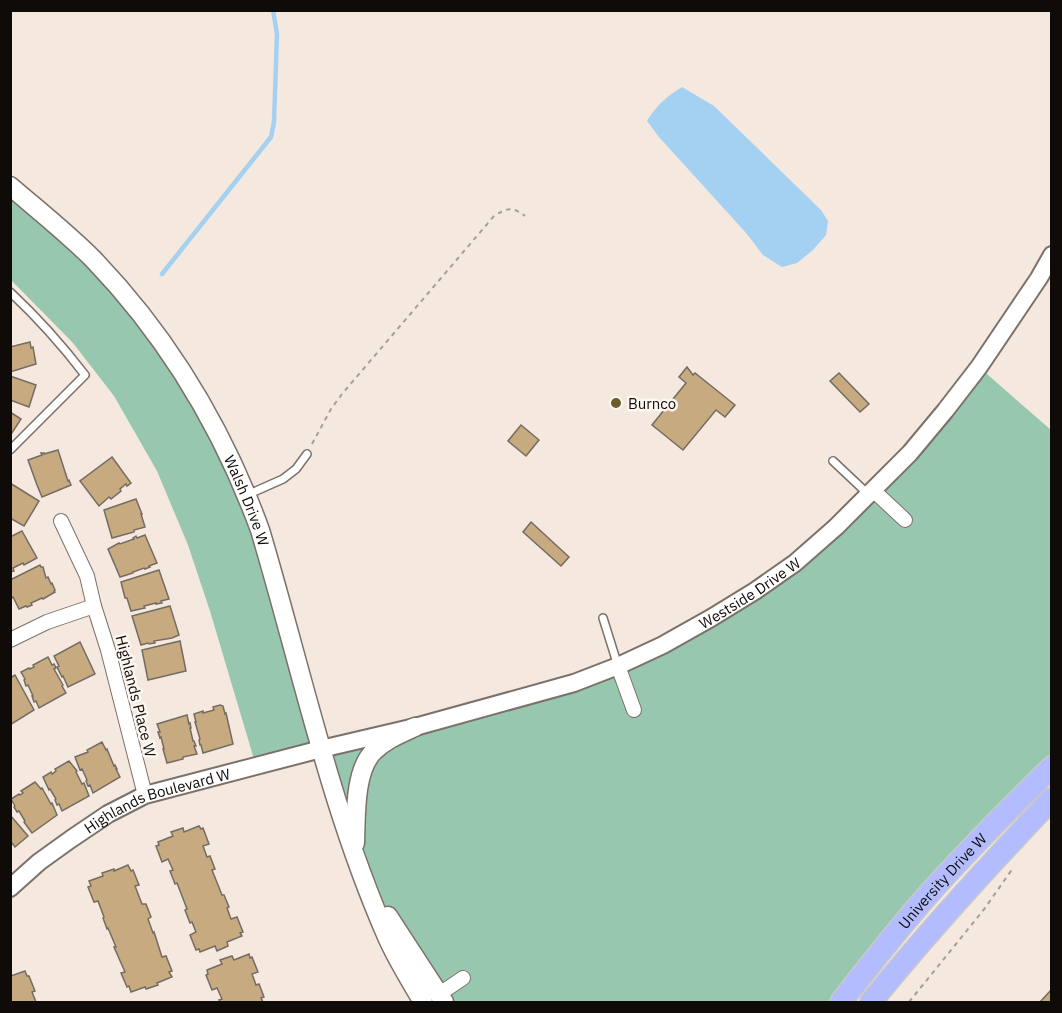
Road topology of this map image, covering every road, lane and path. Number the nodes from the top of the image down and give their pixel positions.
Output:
1 (10, 186) edge
2 (525, 216) dead end
3 (1052, 255) edge
4 (10, 292) edge
5 (10, 450) edge
6 (306, 454) joint
7 (833, 461) dead end
8 (871, 492) junction
9 (247, 495) junction
10 (904, 520) dead end
11 (61, 521) dead end
12 (94, 606) junction
13 (603, 618) dead end
14 (10, 640) edge
15 (618, 666) junction
16 (634, 710) dead end
17 (414, 727) junction
18 (321, 749) junction
19 (1052, 767) edge
20 (145, 795) junction
21 (1052, 799) edge
22 (355, 856) junction
23 (1018, 860) dead end
24 (365, 882) junction
25 (10, 888) edge
26 (402, 966) junction
27 (463, 978) dead end
28 (435, 1000) edge
29 (409, 1002) edge
30 (841, 1002) edge
31 (871, 1002) edge
32 (909, 1002) edge

1 - 9 main road, Walsh Drive W
2 - 6 path
3 - 8 street, Westside Drive W
4 - 5 lane
6 - 9 lane
7 - 8 lane
8 - 10 street
8 - 15 street, Westside Drive W
9 - 18 main road, Walsh Drive W
11 - 12 street, Highlands Place W
12 - 14 street
12 - 20 street, Highlands Place W
13 - 15 lane
15 - 16 street
15 - 17 street, Westside Drive W
17 - 18 street, Westside Drive W
17 - 22 main road
18 - 20 street, Highlands Boulevard W
18 - 22 main road, Walsh Drive W
19 - 30 main road, University Drive W
20 - 25 street, Highlands Boulevard W
21 - 31 main road, University Drive W
22 - 24 main road, Walsh Drive W
23 - 32 path
24 - 26 main road, Walsh Drive W
24 - 28 main road, Walsh Drive W
26 - 28 main road, Walsh Drive W
26 - 29 street
27 - 28 street

